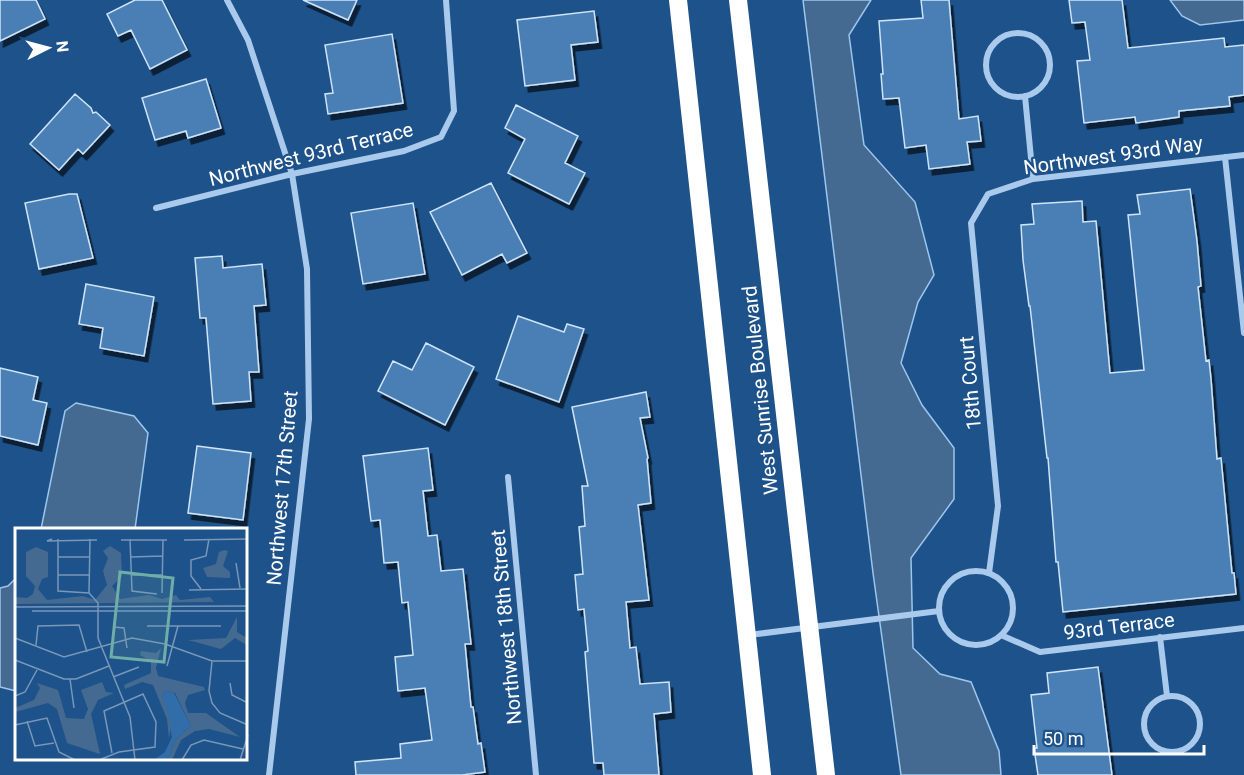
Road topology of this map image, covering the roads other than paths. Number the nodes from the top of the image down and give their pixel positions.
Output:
1 (227, 0) edge
2 (447, 0) edge
3 (678, 0) edge
4 (738, 0) edge
5 (1025, 96) junction
6 (1244, 154) edge
7 (1225, 157) junction
8 (292, 174) junction
9 (1033, 179) junction
10 (988, 194) joint
11 (156, 208) dead end
12 (1244, 333) edge
13 (508, 477) dead end
14 (988, 573) junction
15 (939, 611) junction
16 (809, 627) junction
17 (1244, 628) edge
18 (1001, 635) junction
19 (746, 636) junction
20 (1160, 637) junction
21 (1167, 696) junction
22 (269, 775) edge
23 (536, 775) edge
24 (762, 775) edge
25 (826, 775) edge

1 - 8 street, Northwest 17th Street
2 - 8 street, Northwest 93rd Terrace
3 - 19 highway, West Sunrise Boulevard
4 - 16 highway, West Sunrise Boulevard
5 - 5 street
5 - 9 street
6 - 7 street, Northwest 93rd Way
7 - 9 street, Northwest 93rd Way
7 - 12 street
8 - 11 street, Northwest 93rd Terrace
8 - 22 street, Northwest 17th Street
9 - 10 street, Northwest 93rd Way
10 - 14 street, 18th Court
13 - 23 street, Northwest 18th Street
14 - 15 street
14 - 18 street
15 - 16 street
15 - 18 street
16 - 19 street
16 - 25 highway, West Sunrise Boulevard
17 - 20 street, 93rd Terrace
18 - 20 street, 93rd Terrace
19 - 24 highway, West Sunrise Boulevard
20 - 21 street
21 - 21 street

